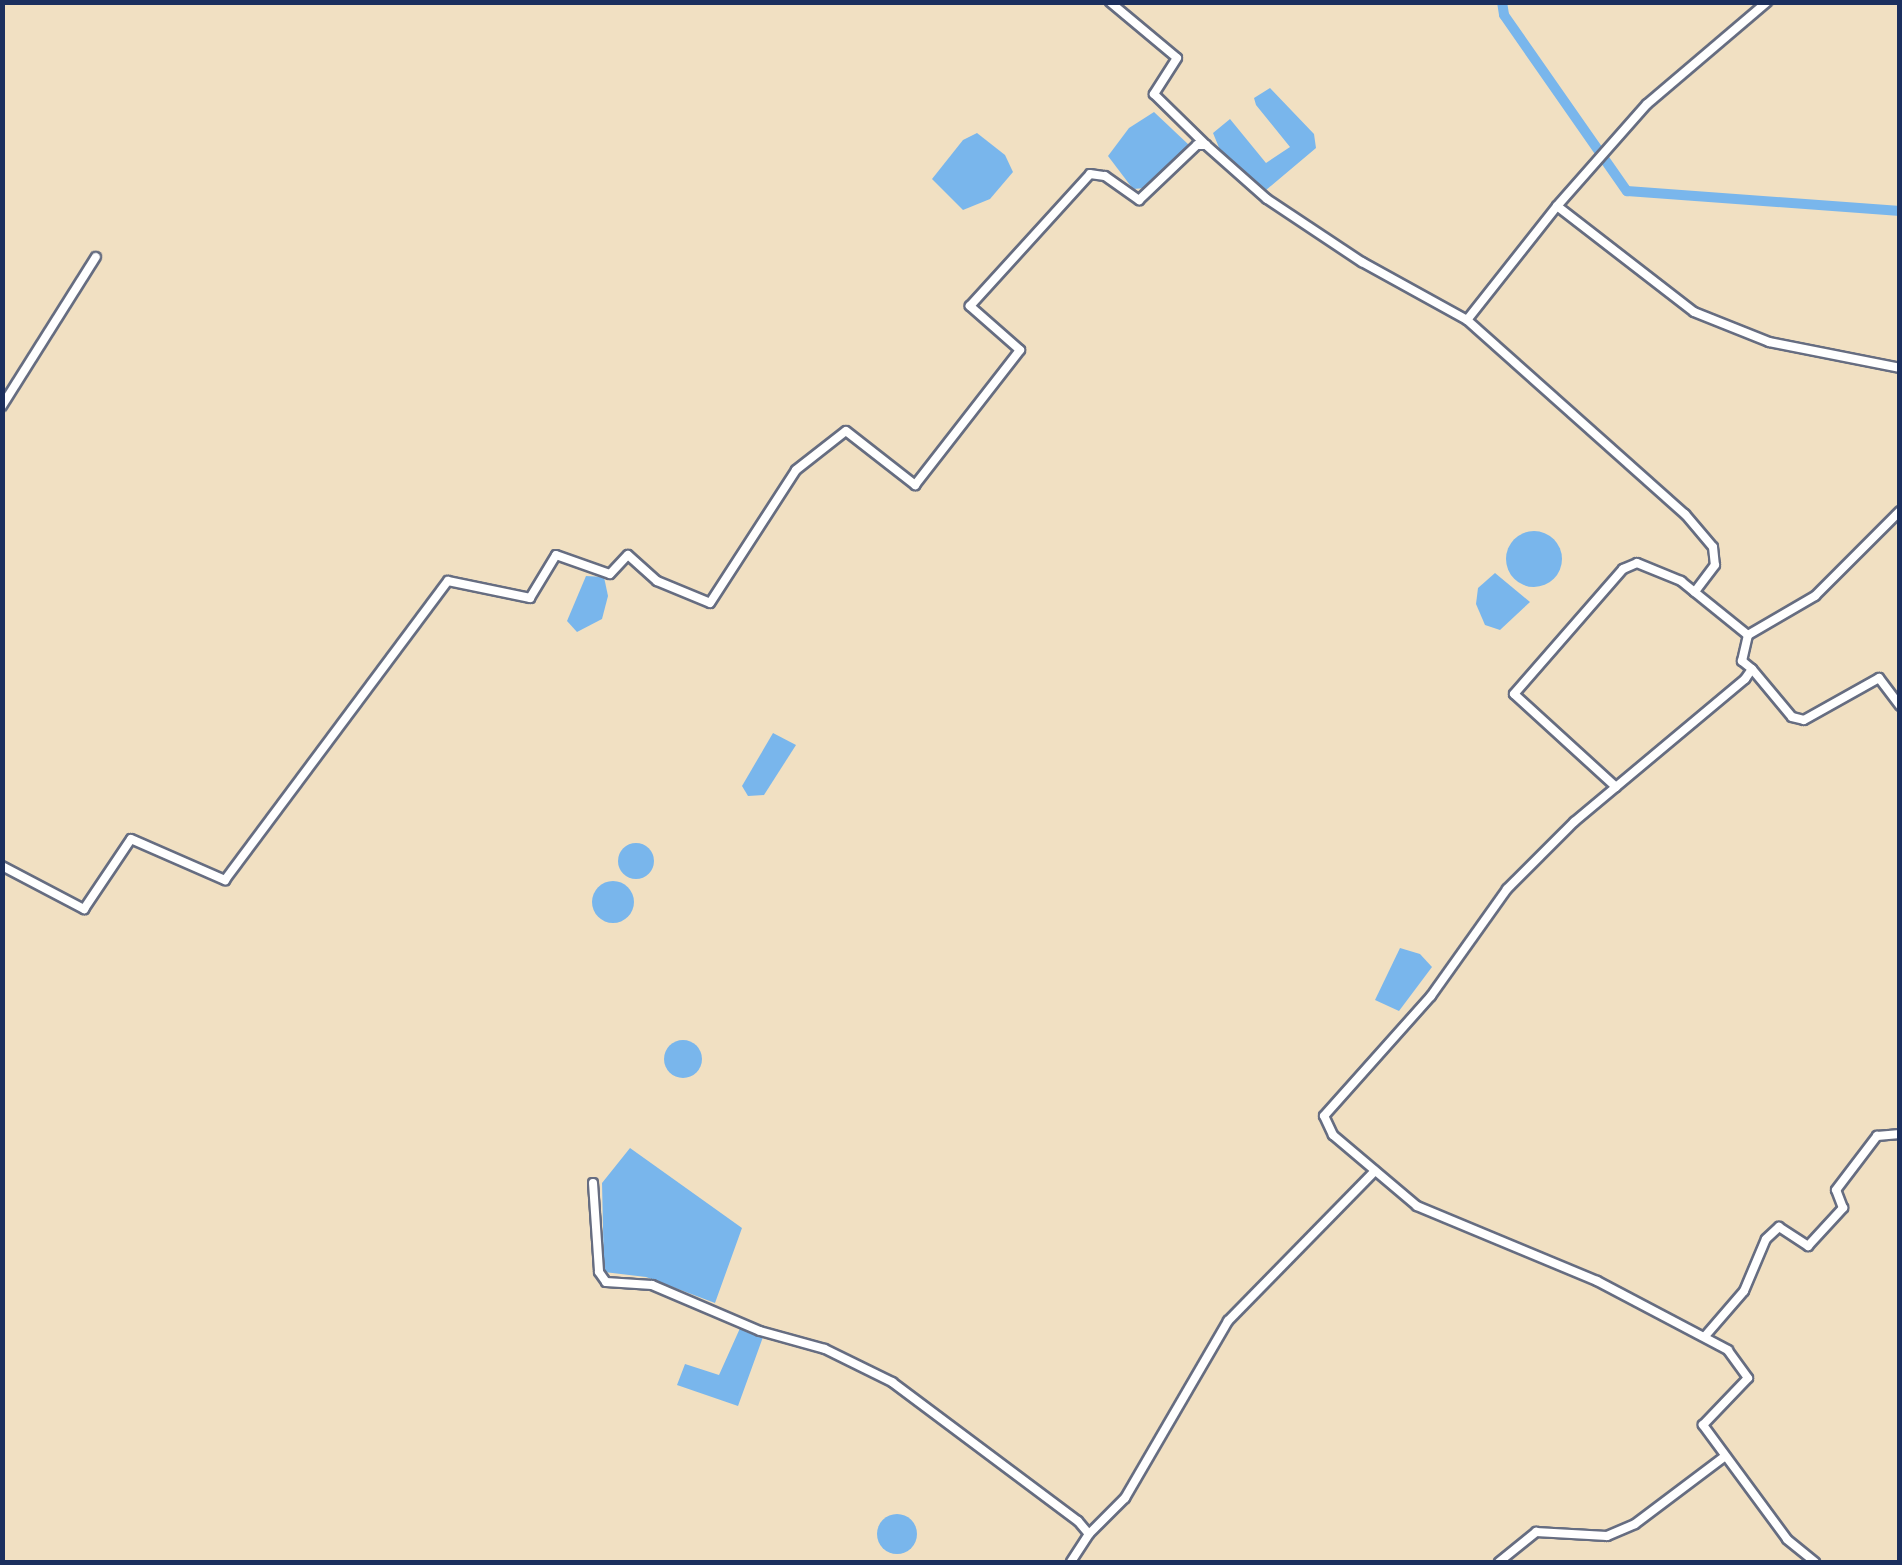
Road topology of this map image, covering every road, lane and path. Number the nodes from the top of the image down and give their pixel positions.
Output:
1 (1110, 2) edge
2 (1768, 2) edge
3 (1206, 145) junction
4 (1557, 206) junction
5 (96, 257) dead end
6 (1468, 320) junction
7 (1900, 368) edge
8 (2, 406) edge
9 (1900, 511) edge
10 (1695, 592) junction
11 (1748, 635) junction
12 (1752, 670) junction
13 (1900, 706) edge
14 (1616, 787) junction
15 (2, 866) edge
16 (1900, 1134) edge
17 (1375, 1171) junction
18 (593, 1183) dead end
19 (1706, 1336) junction
20 (1724, 1457) junction
21 (1089, 1534) junction
22 (1071, 1562) edge
23 (1499, 1562) edge
24 (1815, 1562) edge

1 - 3 street
2 - 4 street
3 - 6 street
3 - 15 street
4 - 6 street
4 - 7 street
5 - 8 street
6 - 10 street
9 - 11 street
10 - 11 street
10 - 14 street
11 - 12 street
12 - 13 street
12 - 14 street
14 - 17 street
16 - 19 street
17 - 19 street
17 - 21 street
18 - 21 street
19 - 20 street
20 - 23 street
20 - 24 street
21 - 22 street

